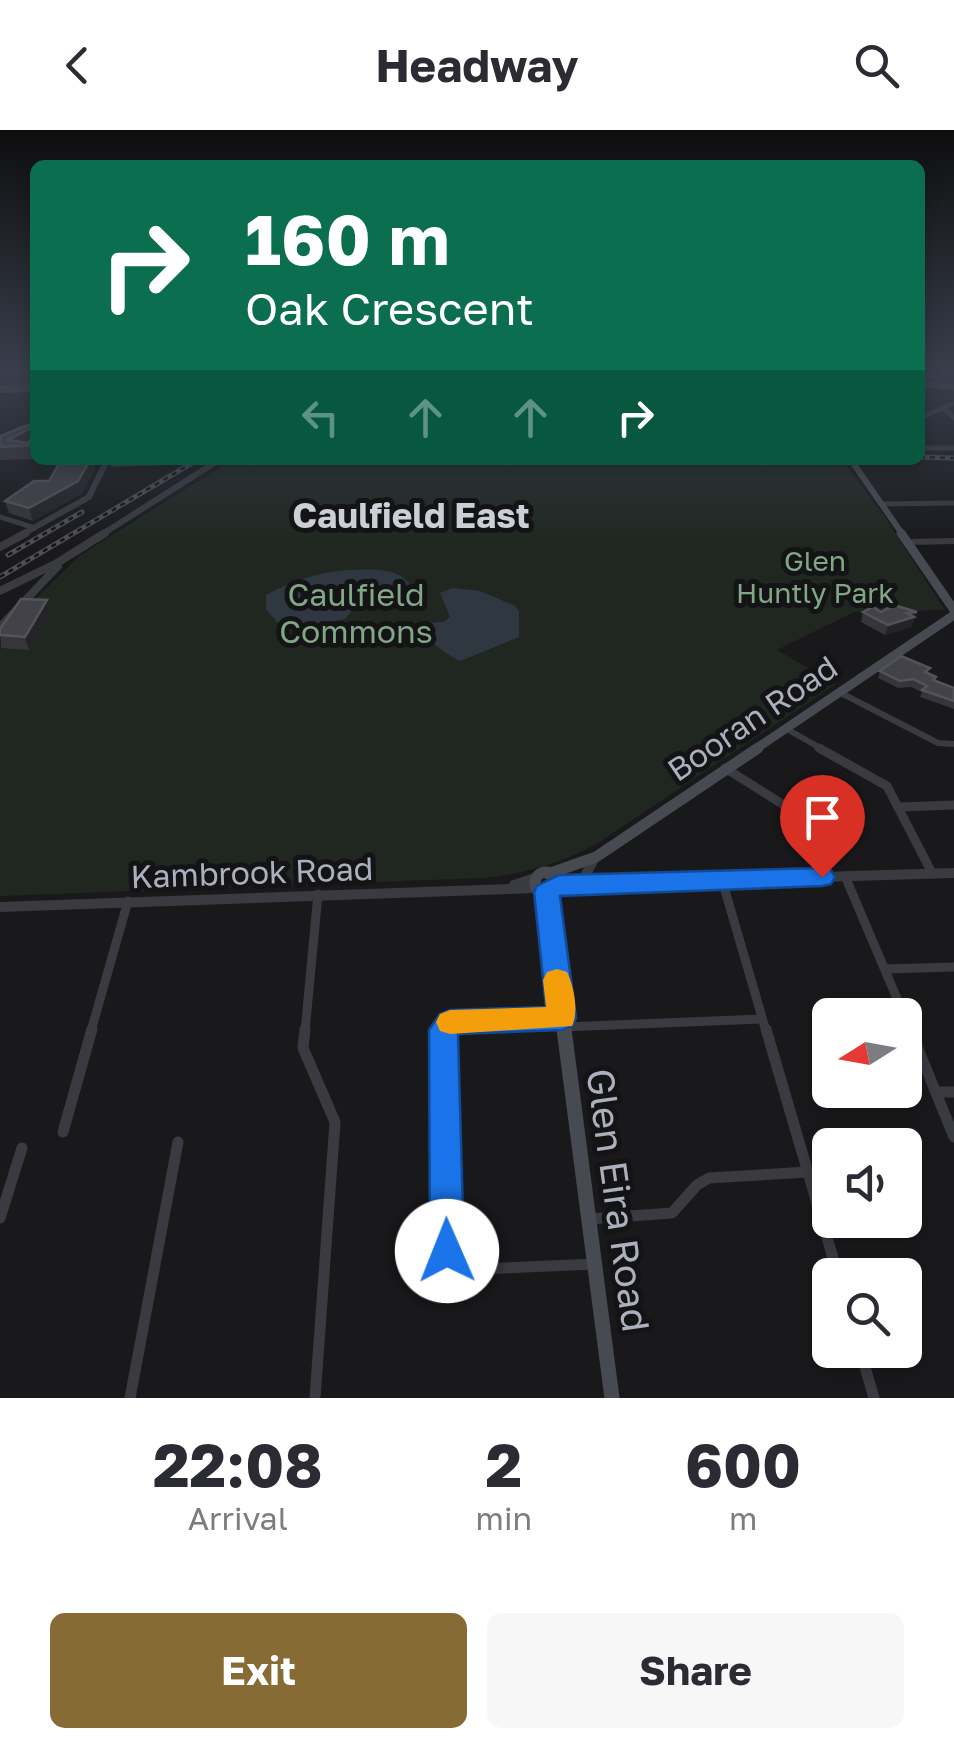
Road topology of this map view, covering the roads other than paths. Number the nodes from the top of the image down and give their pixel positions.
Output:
1 (28, 429) edge
2 (0, 442) edge
3 (925, 448) edge
4 (954, 448) edge
5 (108, 465) edge
6 (200, 465) edge
7 (212, 465) edge
8 (855, 465) edge
9 (199, 473) junction
10 (954, 503) edge
11 (882, 504) junction
12 (0, 516) edge
13 (35, 528) junction
14 (954, 541) edge
15 (908, 542) junction
16 (0, 547) edge
17 (62, 560) junction
18 (32, 576) junction
19 (42, 582) junction
20 (12, 585) junction
21 (0, 591) edge
22 (16, 606) junction
23 (954, 612) edge
24 (0, 627) edge
25 (839, 692) junction
26 (785, 728) junction
27 (954, 744) edge
28 (726, 768) junction
29 (954, 805) edge
30 (899, 807) junction
31 (596, 856) junction
32 (579, 864) junction
33 (954, 872) edge
34 (932, 873) junction
35 (845, 876) junction
36 (822, 877) junction
37 (722, 880) junction
38 (541, 883) junction
39 (559, 884) junction
40 (598, 885) junction
41 (318, 894) junction
42 (128, 901) junction
43 (0, 907) edge
44 (954, 966) edge
45 (885, 969) junction
46 (897, 998) edge
47 (762, 1019) junction
48 (562, 1022) junction
49 (922, 1058) edge
50 (936, 1092) junction
51 (954, 1092) edge
52 (64, 1132) dead end
53 (954, 1137) edge
54 (178, 1142) dead end
55 (22, 1148) dead end
56 (808, 1172) junction
57 (0, 1218) edge
58 (588, 1219) junction
59 (833, 1258) edge
60 (594, 1264) junction
61 (865, 1368) edge
62 (130, 1398) edge
63 (315, 1398) edge
64 (612, 1398) edge
65 (874, 1398) edge

1 - 2 highway
3 - 4 street
5 - 13 street
6 - 9 street
7 - 9 street
8 - 11 main road
9 - 17 street
10 - 11 street
11 - 15 main road
12 - 13 street
13 - 16 street
14 - 15 street
15 - 23 main road
17 - 18 street
17 - 19 street
18 - 19 street
18 - 20 street
19 - 22 street
20 - 21 street
20 - 22 street
22 - 24 street
23 - 25 main road, Booran Road
25 - 26 main road, Booran Road
25 - 27 street
26 - 28 main road, Booran Road
26 - 30 street
28 - 31 main road, Booran Road
28 - 36 street
29 - 30 street
30 - 34 street
31 - 32 main road, Booran Road
31 - 40 street
32 - 38 main road, Booran Road
32 - 39 main road, Booran Road
33 - 34 street
34 - 35 street
35 - 36 street
35 - 45 street
36 - 37 street
37 - 40 street
37 - 47 street
38 - 39 main road, Booran Road
38 - 41 street, Kambrook Road
38 - 48 main road, Glen Eira Road
39 - 40 street
41 - 42 street, Kambrook Road
41 - 63 street
42 - 43 street, Kambrook Road
42 - 52 street
44 - 45 street
45 - 46 street
47 - 48 street
47 - 56 street
48 - 58 main road, Glen Eira Road
48 - 60 street
49 - 50 street
50 - 51 street
50 - 53 street
54 - 62 street
55 - 57 street
56 - 58 street
56 - 59 street
58 - 60 main road, Glen Eira Road
60 - 64 main road, Glen Eira Road
61 - 65 street

